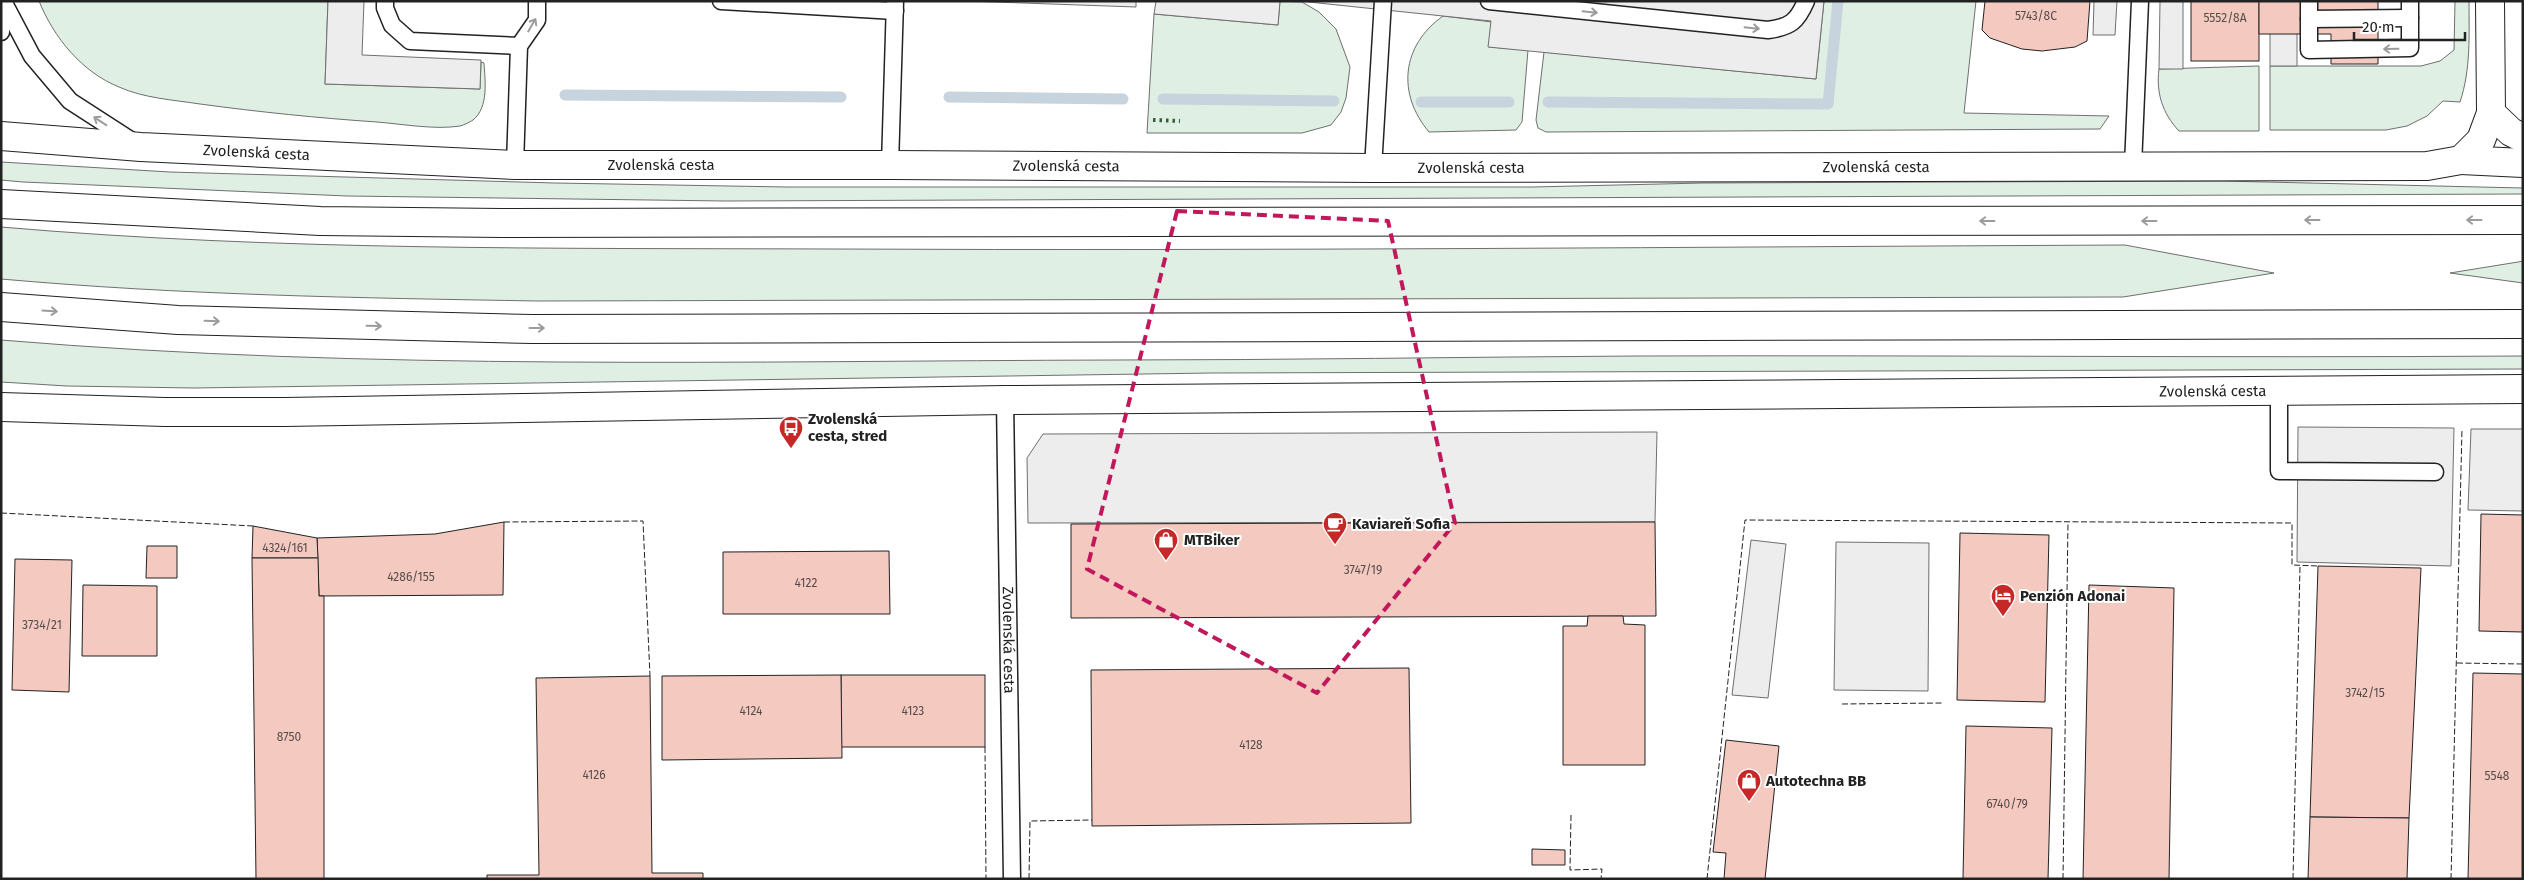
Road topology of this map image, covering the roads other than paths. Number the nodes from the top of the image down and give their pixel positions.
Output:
1 (385, 1) edge
2 (537, 1) edge
3 (721, 1) edge
4 (1383, 1) edge
5 (1489, 1) edge
6 (1806, 1) edge
7 (2140, 1) edge
8 (2309, 1) edge
9 (2490, 1) edge
10 (2, 2) edge
11 (895, 6) edge
12 (2410, 9) edge
13 (2309, 19) junction
14 (1, 32) edge
15 (519, 46) junction
16 (2491, 113) junction
17 (1, 136) edge
18 (2523, 138) edge
19 (141, 147) junction
20 (2461, 160) junction
21 (2523, 163) edge
22 (515, 165) junction
23 (890, 165) junction
24 (2133, 166) junction
25 (1373, 168) junction
26 (1, 204) edge
27 (2523, 220) edge
28 (1, 307) edge
29 (2523, 324) edge
30 (2523, 389) edge
31 (2279, 392) junction
32 (1005, 400) junction
33 (1, 407) edge
34 (2435, 472) dead end
35 (1012, 879) edge

1 - 15 lane
15 -> 2 lane
3 - 11 lane
4 - 25 lane
5 -> 6 lane
7 - 24 lane
8 - 13 lane
9 - 16 main road
10 - 14 lane
19 -> 10 lane
11 - 23 lane
12 - 13 lane
12 -> 13 lane
15 - 22 lane
16 - 18 main road
16 - 20 main road
17 - 19 main road, Zvolenská cesta
19 - 22 main road, Zvolenská cesta
20 - 21 main road, Zvolenská cesta
20 - 24 main road, Zvolenská cesta
22 - 23 main road, Zvolenská cesta
23 - 25 main road, Zvolenská cesta
24 - 25 main road, Zvolenská cesta
27 -> 26 main road
28 -> 29 main road
30 - 31 main road, Zvolenská cesta
31 - 32 main road, Zvolenská cesta
31 - 34 lane
32 - 33 main road, Zvolenská cesta
32 - 35 lane, Zvolenská cesta

